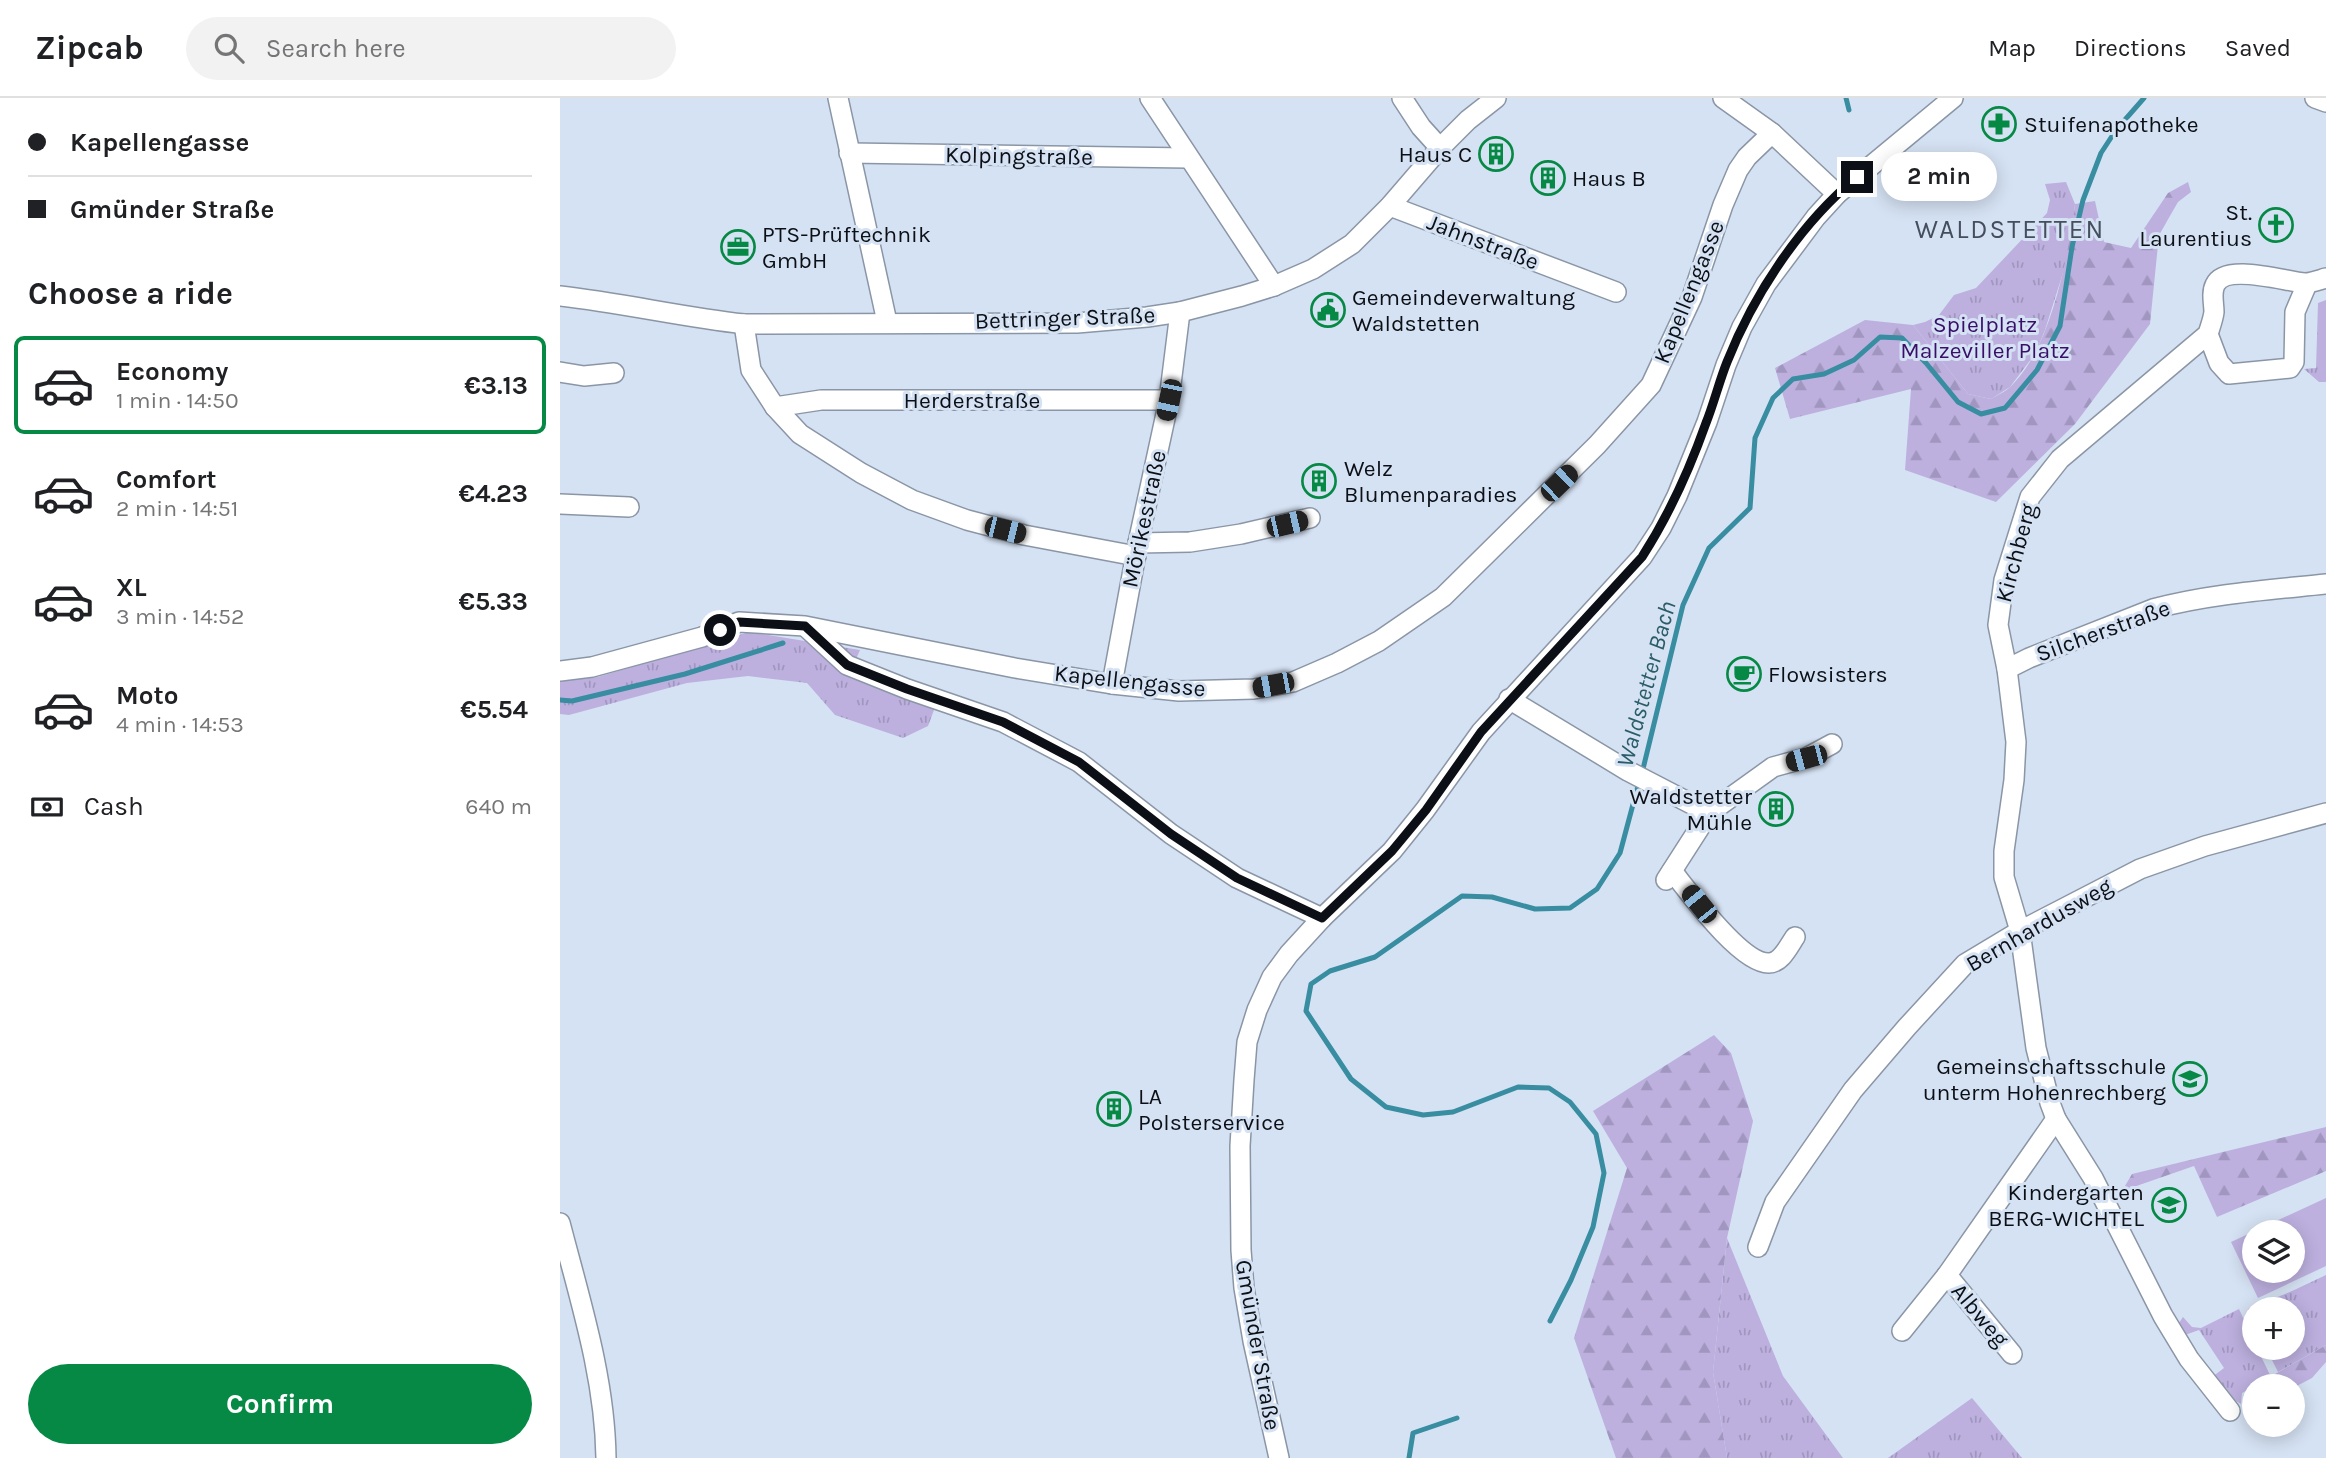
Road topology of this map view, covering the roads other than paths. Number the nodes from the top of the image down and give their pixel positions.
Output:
1 (838, 98) edge
2 (1150, 98) edge
3 (1402, 98) edge
4 (1496, 98) edge
5 (1723, 98) edge
6 (1953, 98) edge
7 (2315, 98) edge
8 (2326, 102) edge
9 (1772, 133) junction
10 (1440, 148) junction
11 (849, 153) junction
12 (1188, 158) junction
13 (1837, 194) junction
14 (1390, 206) junction
15 (2326, 278) edge
16 (2307, 284) junction
17 (1274, 286) junction
18 (1616, 292) dead end
19 (560, 296) edge
20 (1180, 312) junction
21 (887, 322) junction
22 (744, 324) junction
23 (2208, 334) junction
24 (560, 372) edge
25 (614, 373) dead end
26 (1169, 400) junction
27 (775, 407) junction
28 (560, 504) edge
29 (629, 507) dead end
30 (1310, 519) dead end
31 (1137, 550) junction
32 (2326, 583) edge
33 (805, 626) junction
34 (2007, 669) junction
35 (560, 671) edge
36 (1112, 684) junction
37 (1509, 699) junction
38 (1832, 744) dead end
39 (1709, 813) junction
40 (2326, 813) edge
41 (1322, 918) junction
42 (2020, 931) junction
43 (1796, 937) dead end
44 (2056, 1119) junction
45 (560, 1223) edge
46 (1758, 1247) dead end
47 (1947, 1275) junction
48 (1902, 1331) dead end
49 (2012, 1354) dead end
50 (2230, 1411) dead end
51 (606, 1458) edge
52 (1279, 1458) edge

1 - 11 street
2 - 12 street
3 - 10 street
4 - 10 street, Bettringer Straße
5 - 9 street
6 - 13 street, Gmünder Straße
7 - 8 street
9 - 13 street
9 - 36 street, Kapellengasse
10 - 14 street, Bettringer Straße
11 - 12 street, Kolpingstraße
11 - 21 street
12 - 17 street
13 - 37 street, Gmünder Straße
14 - 17 street, Bettringer Straße
14 - 18 street, Jahnstraße
15 - 16 street
16 - 23 street
16 - 23 street
17 - 20 street, Bettringer Straße
19 - 22 street, Bettringer Straße
20 - 21 street, Bettringer Straße
20 - 26 street, Mörikestraße
21 - 22 street, Bettringer Straße
22 - 27 street
23 - 34 street, Kirchberg
24 - 25 street
26 - 27 street, Herderstraße
26 - 31 street, Mörikestraße
27 - 31 street
28 - 29 street
30 - 31 street
31 - 36 street, Mörikestraße
32 - 34 street, Silcherstraße
33 - 35 street, Kapellengasse
33 - 36 street, Kapellengasse
33 - 41 street
34 - 42 street, Kirchberg
37 - 39 street
37 - 41 street, Gmünder Straße
38 - 39 street
39 - 43 street
40 - 42 street, Bernhardusweg
41 - 52 street, Gmünder Straße
42 - 44 street, Kirchberg
42 - 46 street, Bernhardusweg
44 - 47 street, Albweg
44 - 50 street, Kirchberg
45 - 51 street
47 - 48 street, Albweg
47 - 49 street, Albweg

